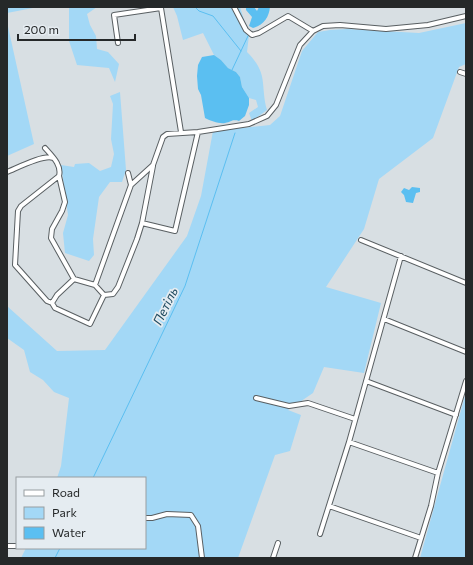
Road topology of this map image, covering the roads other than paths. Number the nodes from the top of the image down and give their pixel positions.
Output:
1 (234, 7) edge
2 (466, 16) edge
3 (313, 31) junction
4 (118, 43) dead end
5 (460, 72) dead end
6 (466, 74) edge
7 (182, 132) junction
8 (198, 132) junction
9 (45, 148) dead end
10 (54, 158) junction
11 (153, 165) junction
12 (7, 172) edge
13 (128, 173) dead end
14 (59, 176) junction
15 (131, 186) junction
16 (142, 223) junction
17 (361, 240) dead end
18 (401, 256) junction
19 (74, 279) junction
20 (466, 283) edge
21 (95, 286) junction
22 (104, 295) junction
23 (52, 303) junction
24 (384, 319) junction
25 (466, 352) edge
26 (366, 381) junction
27 (466, 381) edge
28 (256, 398) dead end
29 (456, 415) junction
30 (355, 419) junction
31 (349, 442) junction
32 (438, 473) junction
33 (329, 506) junction
34 (146, 518) edge
35 (320, 534) dead end
36 (420, 538) junction
37 (278, 543) dead end
38 (202, 558) edge
39 (273, 558) edge
40 (415, 558) edge

1 - 3 street
2 - 3 street
3 - 8 street
4 - 7 street
5 - 6 street
7 - 8 street
7 - 11 street
8 - 16 street
9 - 10 street
10 - 12 street
10 - 14 street
11 - 15 street
11 - 16 street
13 - 15 street
14 - 19 street
14 - 23 street
15 - 21 street
16 - 22 street
17 - 18 street
18 - 20 street
18 - 24 street
19 - 21 street
19 - 23 street
21 - 22 street
22 - 23 street
24 - 25 street
24 - 26 street
26 - 29 street
26 - 30 street
27 - 29 street
28 - 30 street
29 - 32 street
30 - 31 street
31 - 32 street
31 - 33 street
32 - 36 street
33 - 35 street
33 - 36 street
34 - 38 street
36 - 40 street
37 - 39 street

